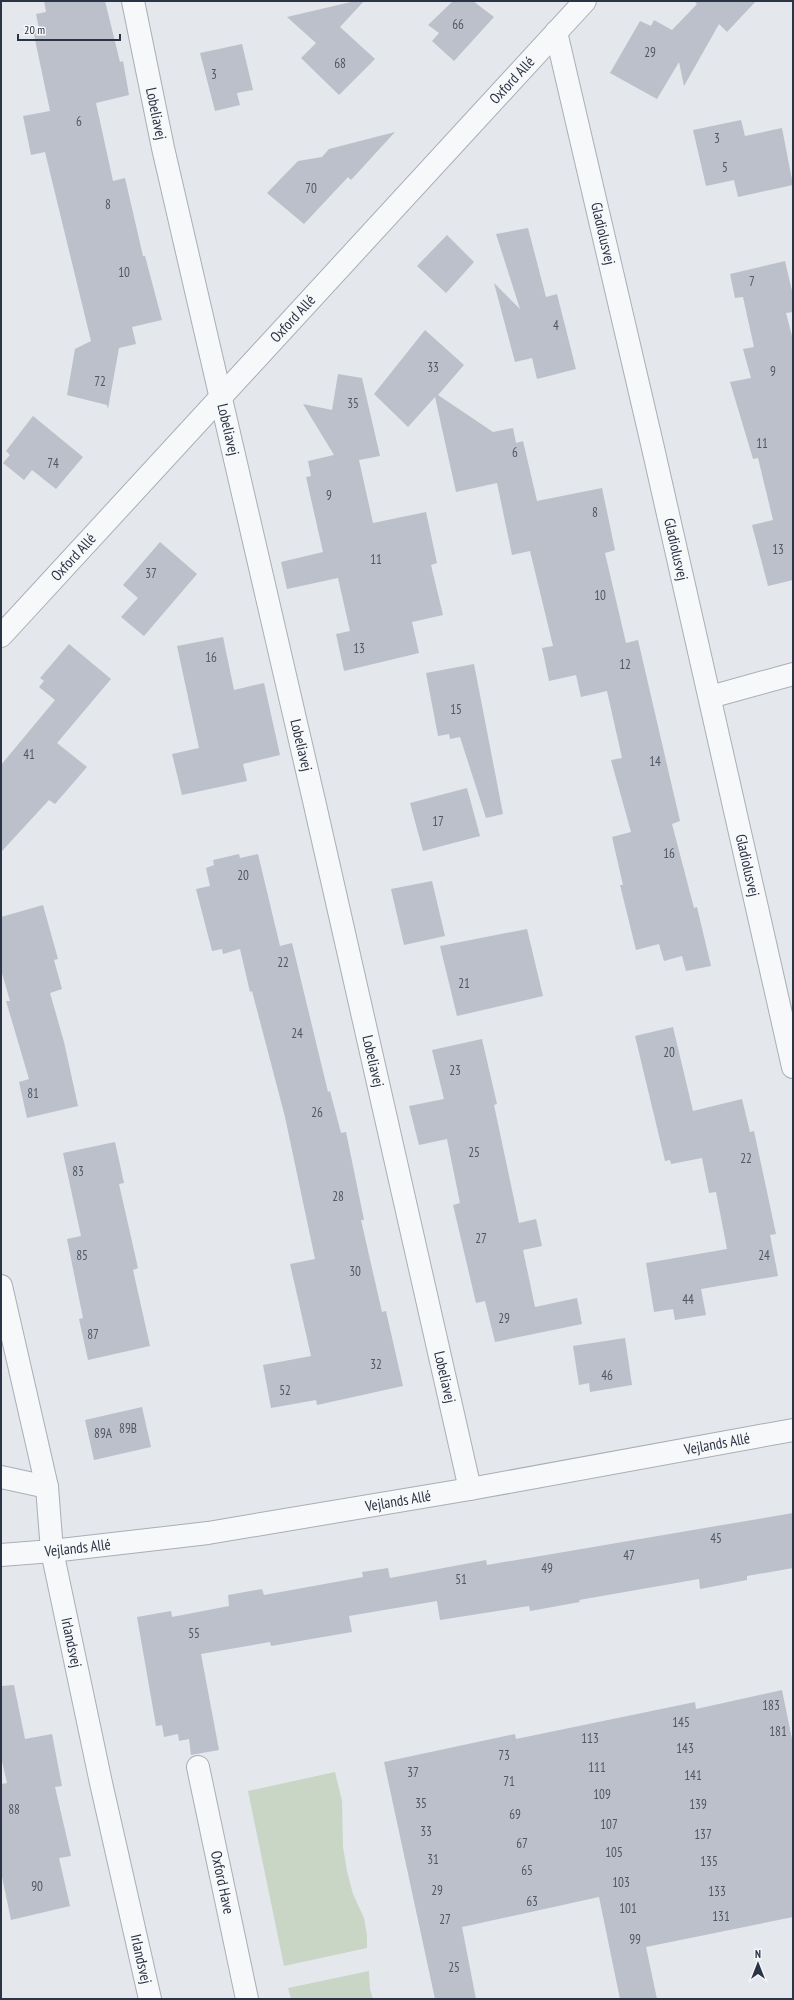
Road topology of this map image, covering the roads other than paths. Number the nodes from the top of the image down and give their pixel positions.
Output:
1 (133, 1) edge
2 (585, 1) edge
3 (556, 32) junction
4 (221, 397) junction
5 (1, 636) edge
6 (793, 674) edge
7 (710, 697) junction
8 (793, 1067) edge
9 (1, 1286) edge
10 (793, 1430) edge
11 (1, 1477) edge
12 (47, 1487) junction
13 (470, 1489) junction
14 (52, 1551) junction
15 (1, 1555) edge
16 (198, 1767) dead end
17 (150, 1999) edge
18 (247, 1999) edge

1 - 4 street, Lobeliavej
2 - 3 street, Oxford Allé
3 - 4 street, Oxford Allé
3 - 7 street, Gladiolusvej
4 - 5 street, Oxford Allé
4 - 13 street, Lobeliavej
6 - 7 street
7 - 8 street, Gladiolusvej
9 - 12 street, Irlandsvej
10 - 13 street, Vejlands Allé
11 - 12 street
12 - 14 street, Irlandsvej
13 - 14 street, Vejlands Allé
14 - 15 street, Vejlands Allé
14 - 17 street, Irlandsvej
16 - 18 street, Oxford Have

